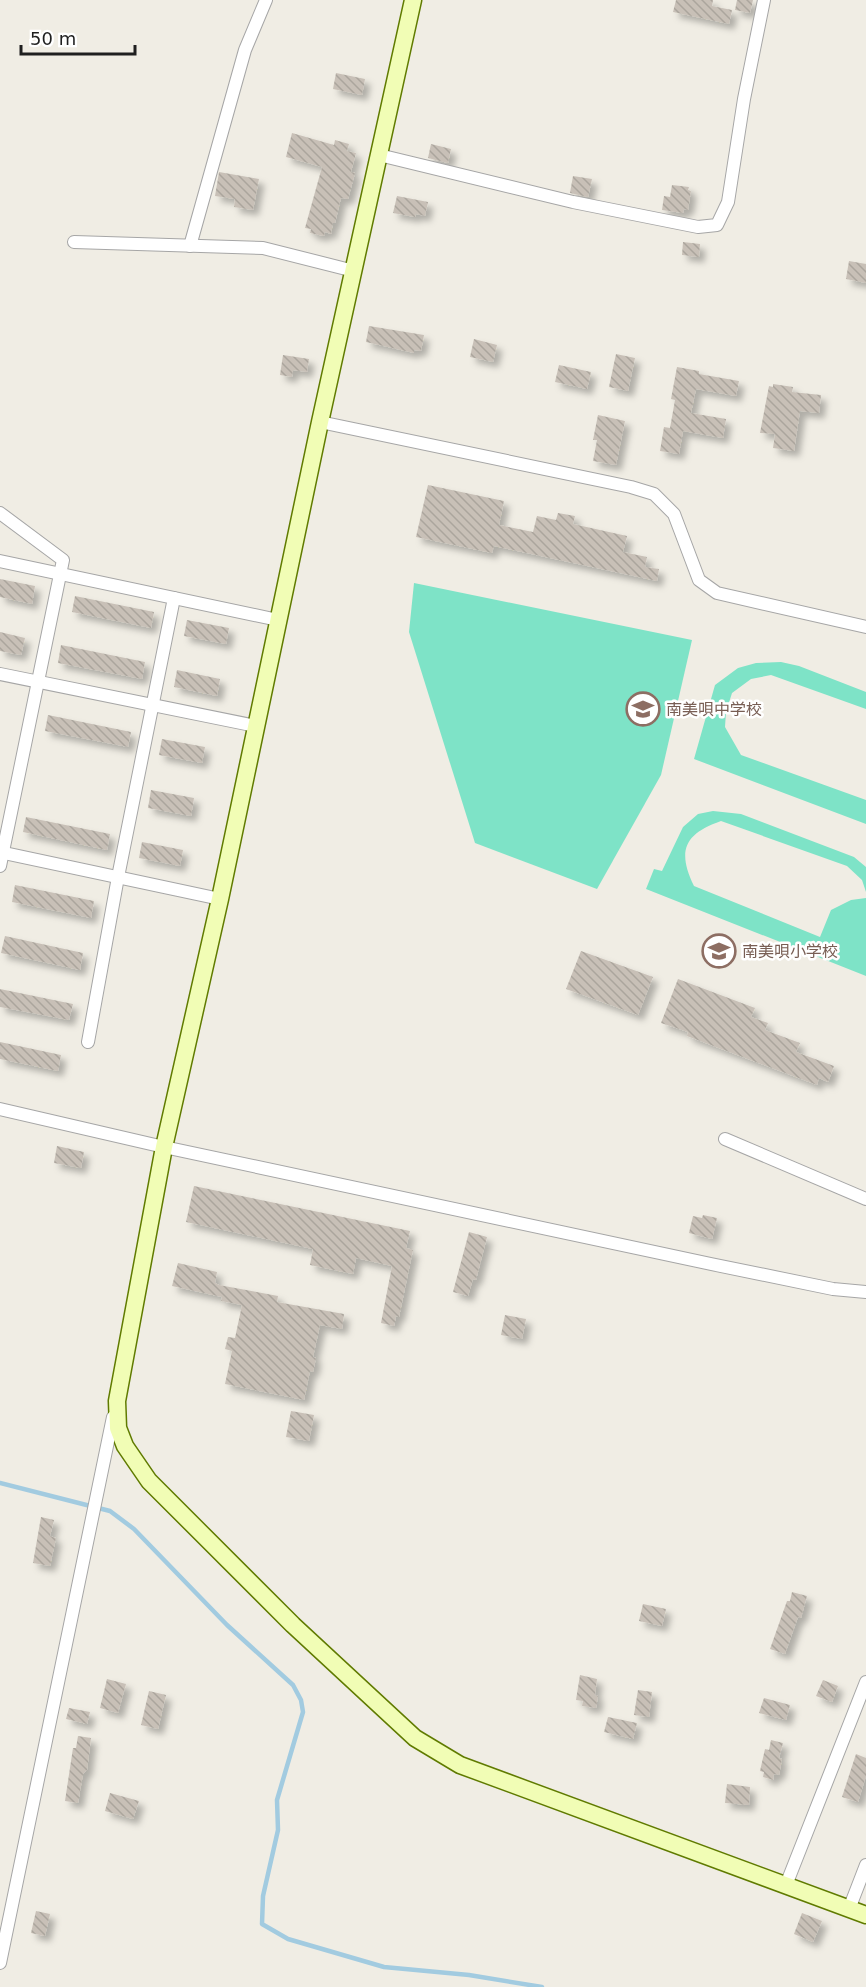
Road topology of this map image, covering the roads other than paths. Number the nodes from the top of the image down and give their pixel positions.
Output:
1 (266, 0) edge
2 (413, 0) edge
3 (764, 0) edge
4 (379, 155) junction
5 (74, 242) dead end
6 (190, 246) junction
7 (354, 271) junction
8 (320, 422) junction
9 (0, 513) edge
10 (0, 561) edge
11 (60, 574) junction
12 (174, 598) junction
13 (278, 620) junction
14 (866, 627) edge
15 (0, 674) edge
16 (38, 682) junction
17 (153, 706) junction
18 (256, 726) junction
19 (2, 852) edge
20 (0, 866) edge
21 (118, 877) junction
22 (220, 899) junction
23 (88, 1042) dead end
24 (0, 1109) edge
25 (725, 1139) dead end
26 (164, 1148) junction
27 (866, 1199) edge
28 (866, 1292) edge
29 (117, 1401) junction
30 (866, 1682) edge
31 (866, 1865) edge
32 (786, 1885) junction
33 (849, 1908) junction
34 (866, 1915) edge
35 (0, 1963) edge

1 - 6 street
2 - 4 street
3 - 4 street
4 - 7 street
5 - 6 street
6 - 7 street
7 - 8 street
8 - 13 street
8 - 14 street
9 - 11 street
10 - 11 street
11 - 12 street
11 - 16 street
12 - 13 street
12 - 17 street
13 - 18 street
15 - 16 street
16 - 17 street
16 - 19 street
17 - 18 street
17 - 21 street
18 - 22 street
19 - 20 street
19 - 21 street
21 - 22 street
21 - 23 street
22 - 26 street
24 - 26 street
25 - 27 street
26 - 28 street
26 - 29 street
29 - 32 street
29 - 35 street
30 - 32 street
31 - 33 street
32 - 33 street
33 - 34 street

